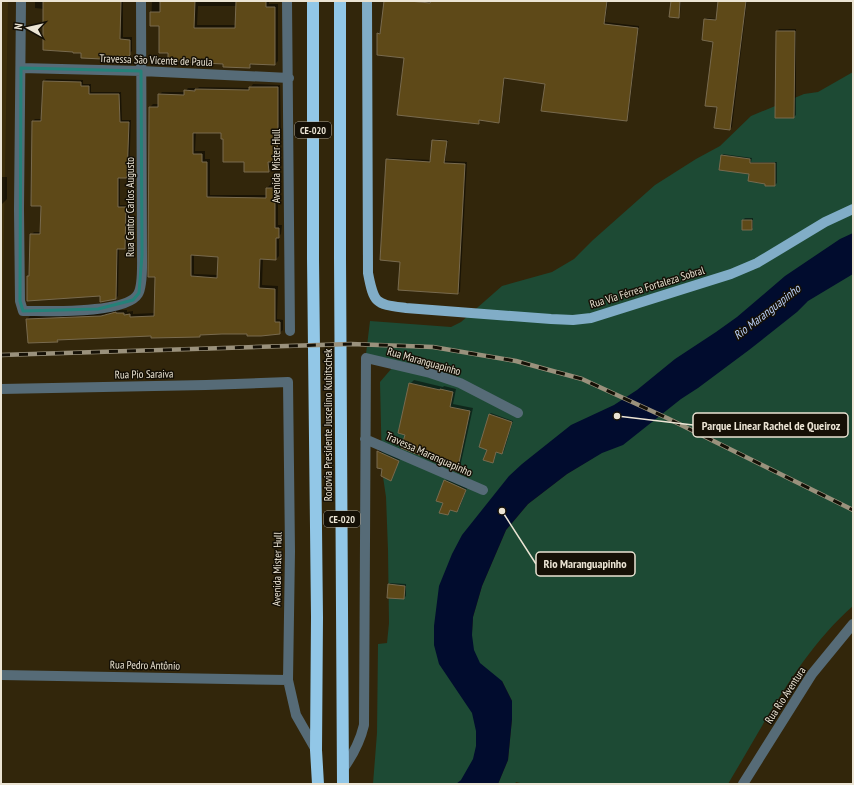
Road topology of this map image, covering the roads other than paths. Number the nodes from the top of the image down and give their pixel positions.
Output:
1 (22, 1) edge
2 (140, 1) edge
3 (287, 1) edge
4 (313, 1) edge
5 (340, 1) edge
6 (367, 1) edge
7 (21, 68) junction
8 (141, 71) junction
9 (289, 78) junction
10 (853, 209) edge
11 (290, 331) dead end
12 (288, 382) joint
13 (1, 389) edge
14 (518, 413) dead end
15 (365, 439) junction
16 (483, 490) dead end
17 (853, 624) edge
18 (1, 675) edge
19 (288, 680) junction
20 (316, 750) junction
21 (343, 777) edge
22 (318, 784) edge
23 (743, 784) edge

1 - 7 street
2 - 8 street, Rua Cantor Carlos Augusto
3 - 9 street, Avenida Mister Hull
4 - 20 highway, Rodovia Presidente Juscelino Kubitschek / CE-020
5 - 21 highway, Rodovia Presidente Juscelino Kubitschek / CE-020
6 - 10 main road, Rua Via Férrea Fortaleza Sobral
7 - 8 street, Travessa São Vicente de Paula
7 - 8 street, Rua Cantor Carlos Augusto
8 - 9 street, Travessa São Vicente de Paula
9 - 11 street, Avenida Mister Hull
12 - 13 street, Rua Pio Saraiva
12 - 19 street, Avenida Mister Hull
14 - 15 street, Rua Maranguapinho
15 - 16 street, Travessa Maranguapinho
15 - 21 street
17 - 23 street, Rua Rio Aventura
18 - 19 street, Rua Pedro Antônio
19 - 20 street, Avenida Mister Hull
20 - 22 highway, Rodovia Presidente Juscelino Kubitschek / CE-020

